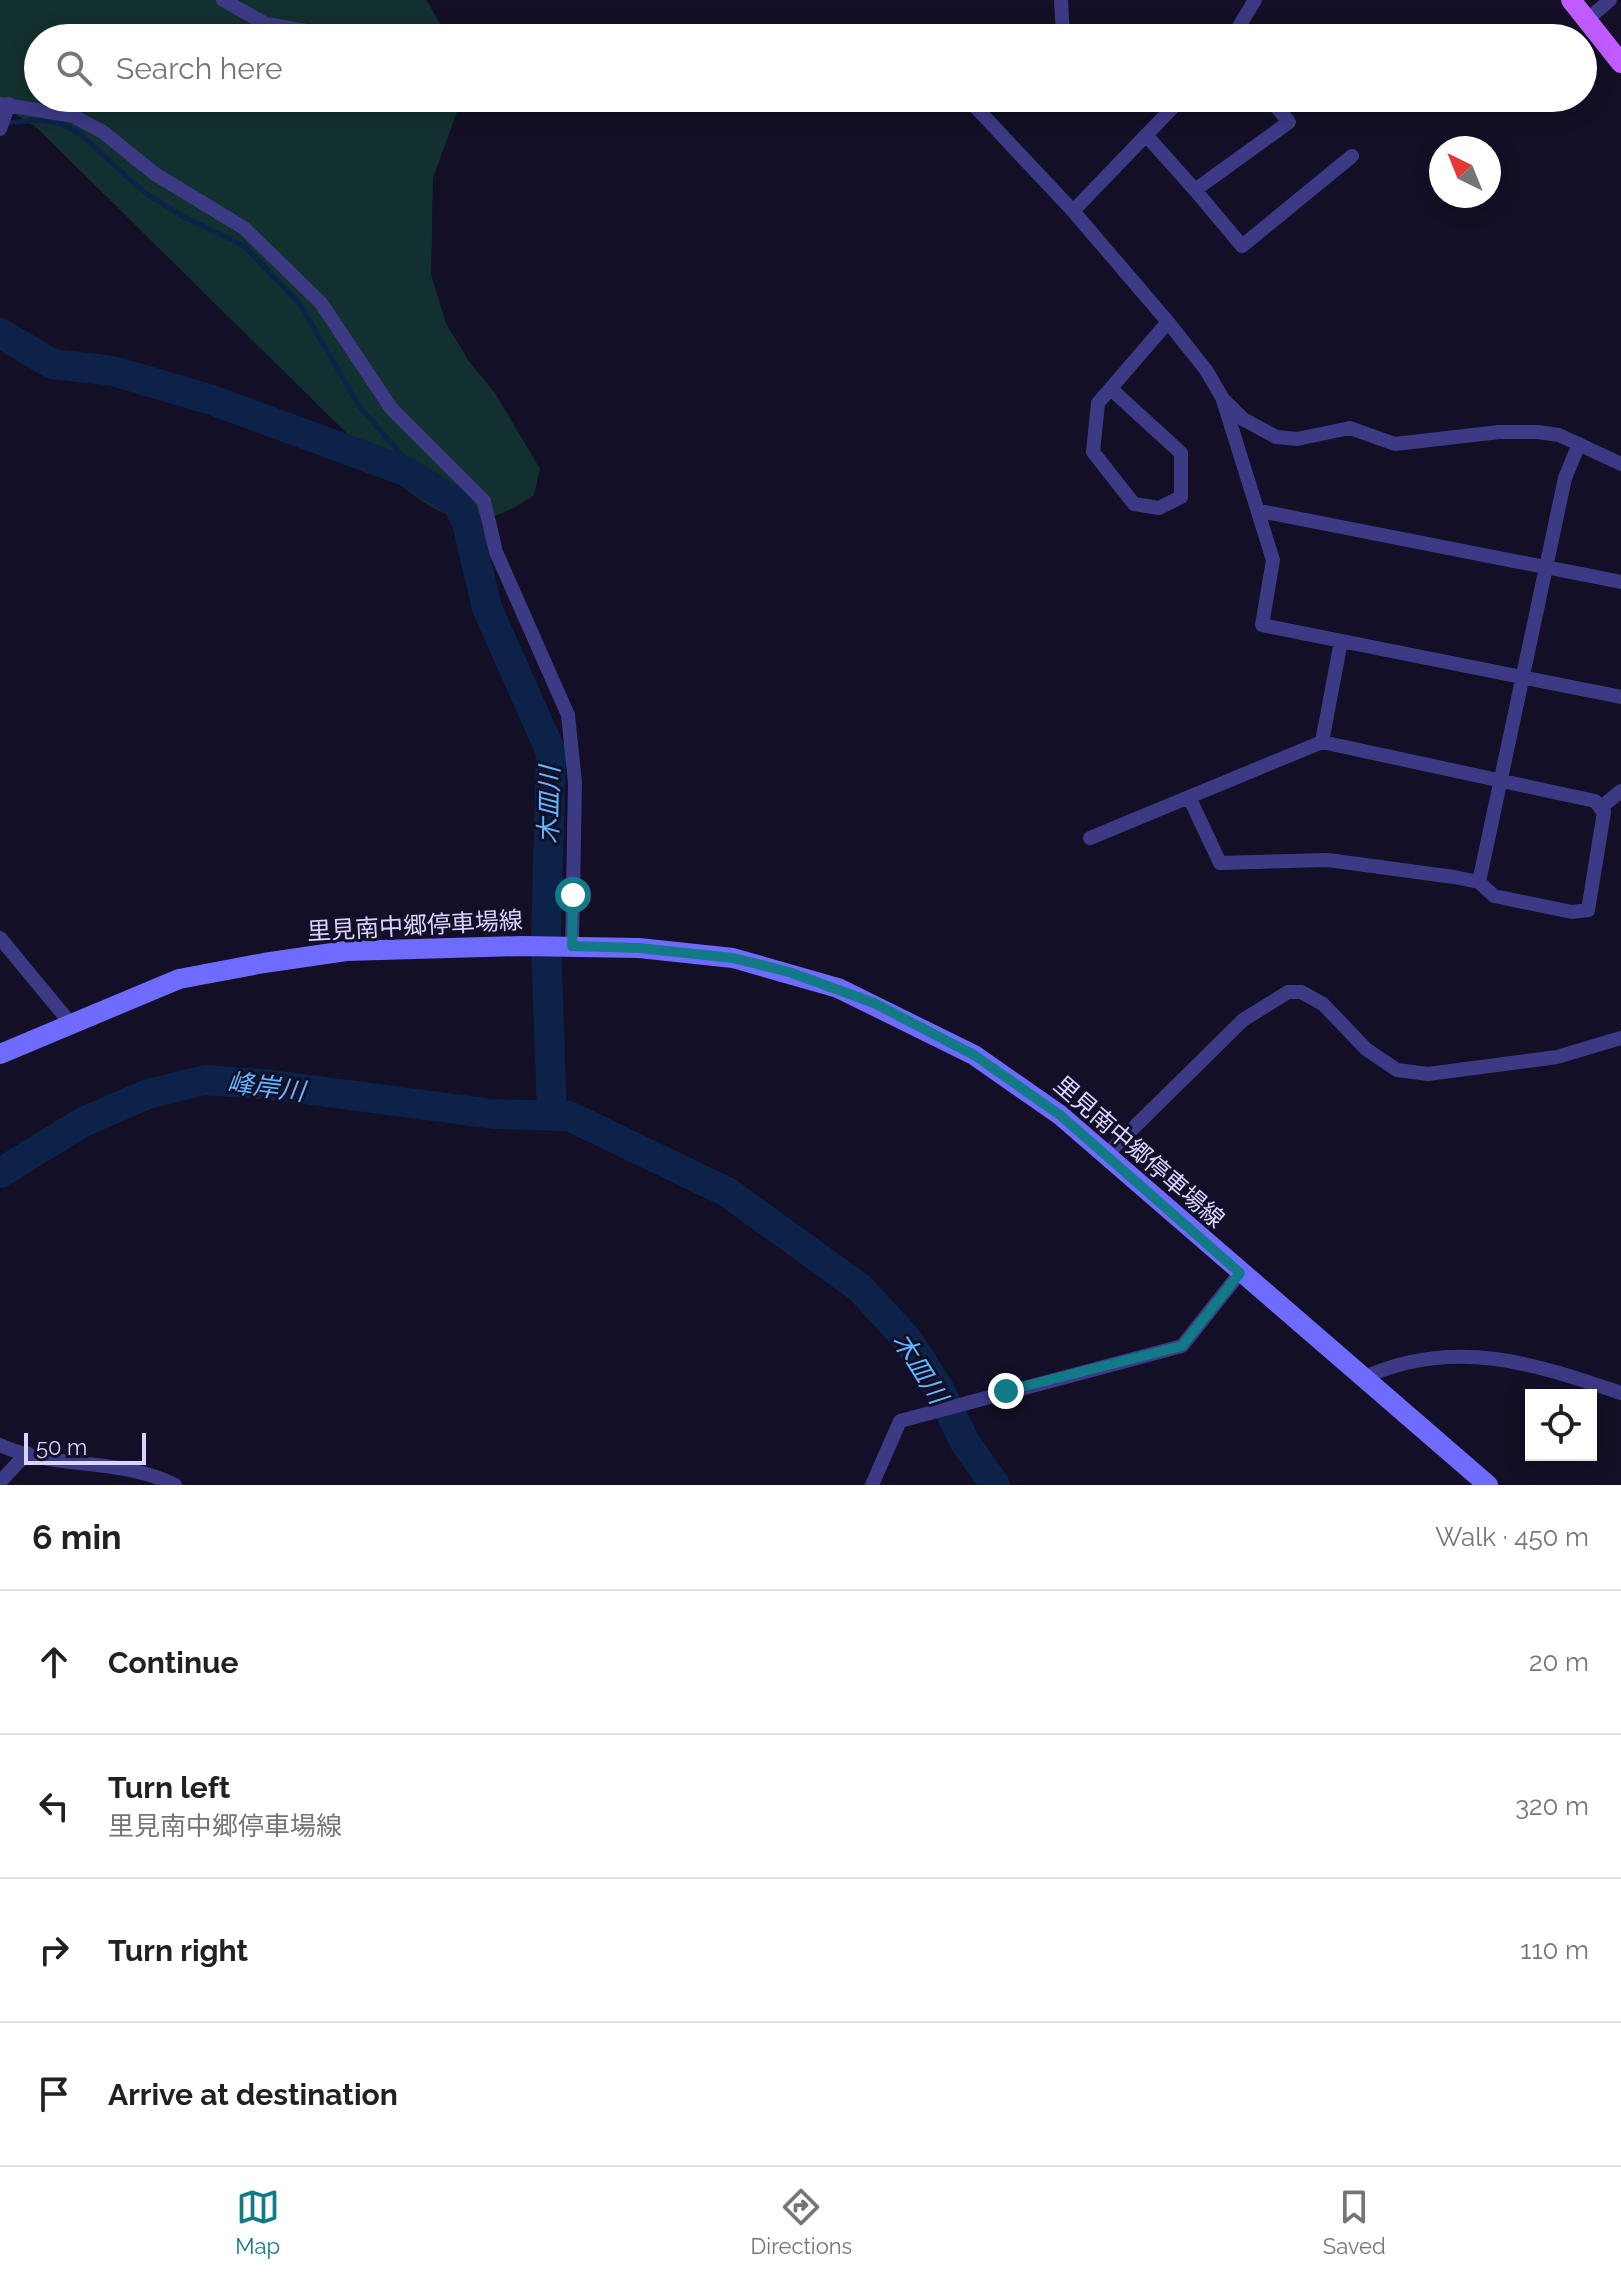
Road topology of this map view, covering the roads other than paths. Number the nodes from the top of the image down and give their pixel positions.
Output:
1 (223, 0) edge
2 (1061, 0) edge
3 (1255, 0) edge
4 (1571, 0) edge
5 (1610, 0) edge
6 (1589, 18) junction
7 (266, 24) edge
8 (1062, 24) edge
9 (1240, 24) edge
10 (1593, 24) edge
11 (1597, 29) edge
12 (1621, 63) edge
13 (4, 104) edge
14 (24, 107) edge
15 (50, 112) edge
16 (980, 112) edge
17 (1168, 112) edge
18 (1281, 112) edge
19 (0, 129) edge
20 (1146, 135) junction
21 (1352, 156) dead end
22 (1195, 190) junction
23 (1073, 211) junction
24 (1168, 322) junction
25 (1111, 389) junction
26 (1223, 399) junction
27 (1579, 444) junction
28 (1621, 464) edge
29 (1260, 511) junction
30 (1546, 568) junction
31 (1621, 582) edge
32 (1341, 641) junction
33 (1523, 677) junction
34 (1621, 697) edge
35 (1322, 742) junction
36 (1501, 780) junction
37 (1621, 791) edge
38 (1189, 797) junction
39 (1600, 808) junction
40 (1090, 838) dead end
41 (1479, 882) junction
42 (0, 938) edge
43 (568, 946) junction
44 (72, 1025) junction
45 (1621, 1038) edge
46 (0, 1054) edge
47 (1105, 1156) junction
48 (1240, 1273) junction
49 (1365, 1377) junction
50 (1621, 1393) edge
51 (0, 1445) edge
52 (27, 1453) junction
53 (0, 1482) edge
54 (175, 1485) edge
55 (872, 1485) edge
56 (1488, 1485) edge

1 - 7 street
2 - 8 street
3 - 9 street
4 - 6 main road
5 - 6 street
6 - 10 main road
11 - 12 main road
13 - 14 street
13 - 19 street
15 - 43 street
16 - 23 street
17 - 20 street
18 - 22 street
20 - 22 street
20 - 23 street
21 - 22 street
23 - 24 street
24 - 25 street
24 - 26 street
25 - 25 street
26 - 27 street
26 - 29 street
27 - 28 street
27 - 30 street
29 - 30 street
29 - 32 street
30 - 31 street
30 - 33 street
32 - 33 street
32 - 35 street
33 - 34 street
33 - 36 street
35 - 36 street
35 - 38 street
36 - 39 street
36 - 41 street
37 - 39 street
38 - 40 street
38 - 41 street
39 - 41 street
42 - 44 street
43 - 44 main road, 里見南中郷停車場線
43 - 47 main road, 里見南中郷停車場線
44 - 46 main road, 里見南中郷停車場線
45 - 47 street
47 - 48 main road, 里見南中郷停車場線
48 - 49 main road, 里見南中郷停車場線
48 - 55 street
49 - 50 street
49 - 56 main road, 里見南中郷停車場線
51 - 52 street
52 - 53 street
52 - 54 street

